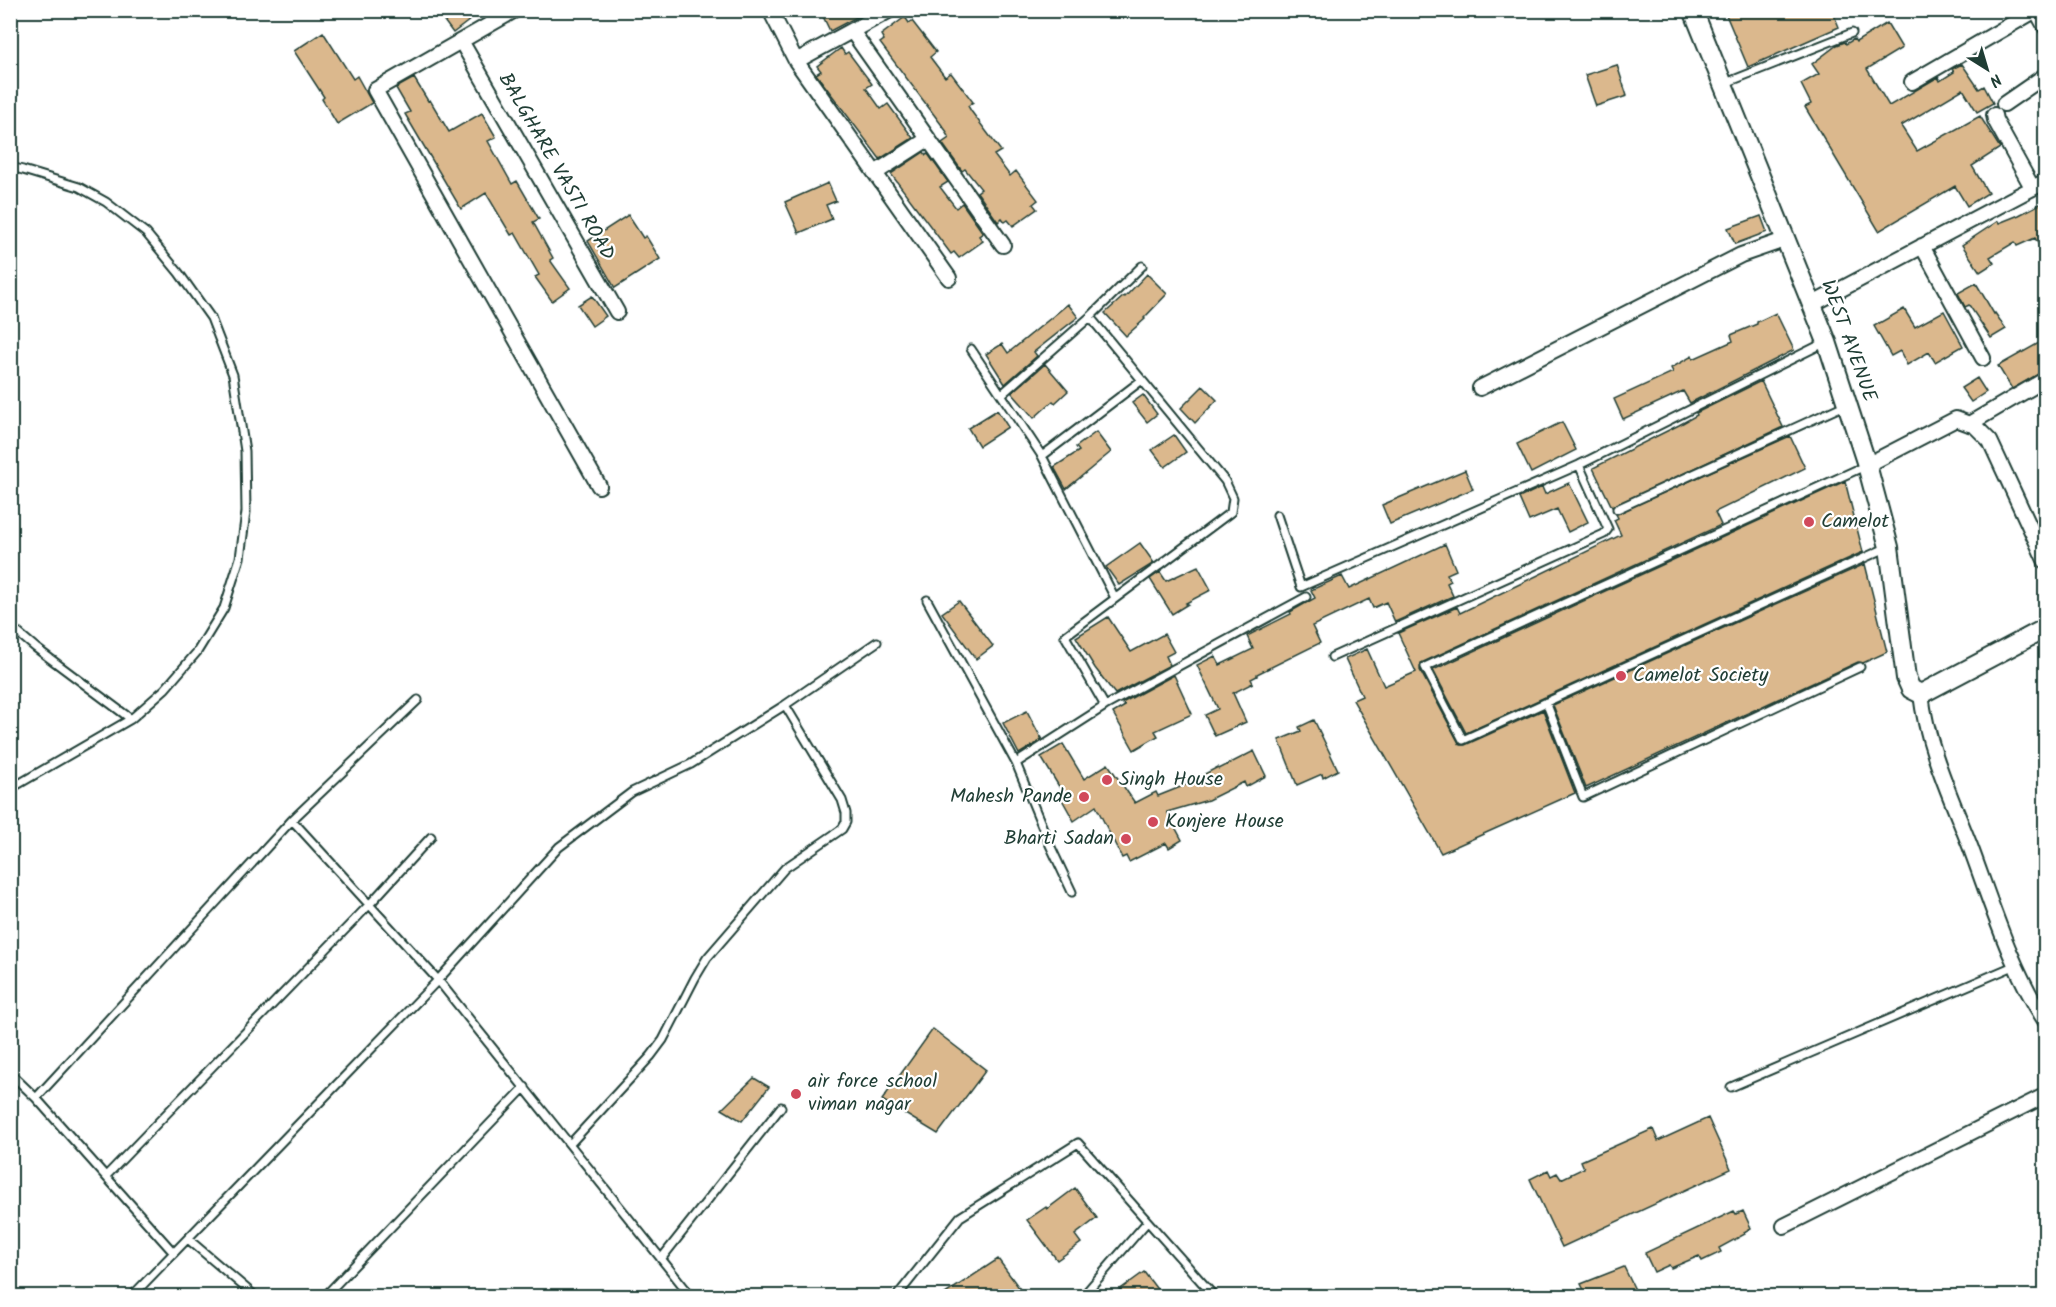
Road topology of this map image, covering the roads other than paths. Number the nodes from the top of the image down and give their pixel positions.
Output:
1 (515, 10) edge
2 (770, 10) edge
3 (890, 10) edge
4 (1693, 10) edge
5 (2036, 10) edge
6 (2046, 28) edge
7 (852, 31) junction
8 (1852, 33) dead end
9 (461, 41) junction
10 (796, 61) junction
11 (2046, 75) edge
12 (1912, 82) dead end
13 (1723, 84) junction
14 (2004, 104) dead end
15 (1994, 115) dead end
16 (928, 139) junction
17 (10, 167) edge
18 (875, 173) junction
19 (2039, 184) edge
20 (1786, 239) junction
21 (1003, 245) dead end
22 (1922, 246) junction
23 (1142, 266) dead end
24 (948, 278) dead end
25 (1811, 305) junction
26 (617, 312) dead end
27 (1090, 317) junction
28 (1827, 342) junction
29 (971, 348) dead end
30 (1983, 358) dead end
31 (2046, 379) edge
32 (1142, 380) junction
33 (1480, 388) dead end
34 (1002, 393) junction
35 (1847, 404) junction
36 (1969, 424) junction
37 (1042, 456) junction
38 (1579, 465) junction
39 (1867, 465) junction
40 (599, 486) dead end
41 (1617, 509) dead end
42 (1277, 514) dead end
43 (1889, 547) junction
44 (2046, 562) edge
45 (1306, 597) dead end
46 (1114, 598) junction
47 (927, 600) dead end
48 (10, 626) edge
49 (2046, 628) edge
50 (877, 642) dead end
51 (1332, 657) dead end
52 (1860, 667) dead end
53 (1921, 694) junction
54 (418, 700) dead end
55 (1546, 702) junction
56 (785, 705) junction
57 (1105, 706) junction
58 (131, 719) junction
59 (1016, 763) junction
60 (10, 789) edge
61 (292, 820) junction
62 (432, 837) dead end
63 (1072, 892) dead end
64 (369, 905) junction
65 (2016, 965) junction
66 (438, 980) junction
67 (2046, 1022) edge
68 (10, 1073) edge
69 (525, 1087) junction
70 (1731, 1087) dead end
71 (2046, 1095) edge
72 (36, 1098) junction
73 (781, 1107) dead end
74 (570, 1144) junction
75 (106, 1176) junction
76 (1148, 1222) junction
77 (1784, 1226) dead end
78 (188, 1239) junction
79 (174, 1253) junction
80 (661, 1259) junction
81 (1211, 1295) edge
82 (132, 1296) edge
83 (255, 1296) edge
84 (325, 1296) edge
85 (691, 1296) edge
86 (897, 1296) edge
87 (1083, 1296) edge

1 - 9 street
2 - 10 street
3 - 7 street
4 - 13 street, WEST AVENUE
5 - 6 street
5 - 12 street
7 - 10 street
7 - 16 street
8 - 13 lane
9 - 26 street, BALGHARE VASTI ROAD
9 - 40 street
10 - 18 street
11 - 14 street
13 - 20 street, WEST AVENUE
15 - 19 street
16 - 18 street
16 - 21 street
17 - 58 lane
18 - 24 street
19 - 22 street
20 - 25 street, WEST AVENUE
20 - 33 street
22 - 25 street
22 - 30 street
23 - 27 lane
25 - 28 street, WEST AVENUE
27 - 32 lane
27 - 34 lane
28 - 35 street, WEST AVENUE
28 - 38 lane
29 - 34 lane
31 - 36 street
32 - 37 lane
32 - 46 lane
34 - 37 lane
35 - 39 street, WEST AVENUE
35 - 41 lane
36 - 39 street
36 - 44 street
37 - 46 lane
38 - 42 lane
38 - 51 lane
39 - 43 street, WEST AVENUE
39 - 55 lane
43 - 53 street, WEST AVENUE
43 - 55 lane
45 - 57 lane
46 - 57 lane
47 - 59 lane
48 - 58 lane
49 - 53 street
50 - 56 lane
52 - 55 lane
53 - 65 street
54 - 61 lane
56 - 66 lane
56 - 74 lane
57 - 59 lane
58 - 60 lane
59 - 63 lane
61 - 64 lane
61 - 72 lane
62 - 64 lane
64 - 66 lane
64 - 75 lane
65 - 67 street
65 - 70 lane
66 - 69 lane
66 - 78 lane
68 - 72 lane
69 - 74 lane
69 - 84 lane
71 - 77 street
72 - 75 lane
73 - 80 lane
74 - 80 lane
75 - 79 lane
76 - 81 lane
76 - 86 lane
76 - 87 lane
78 - 79 lane
78 - 83 lane
79 - 82 lane
80 - 85 lane

